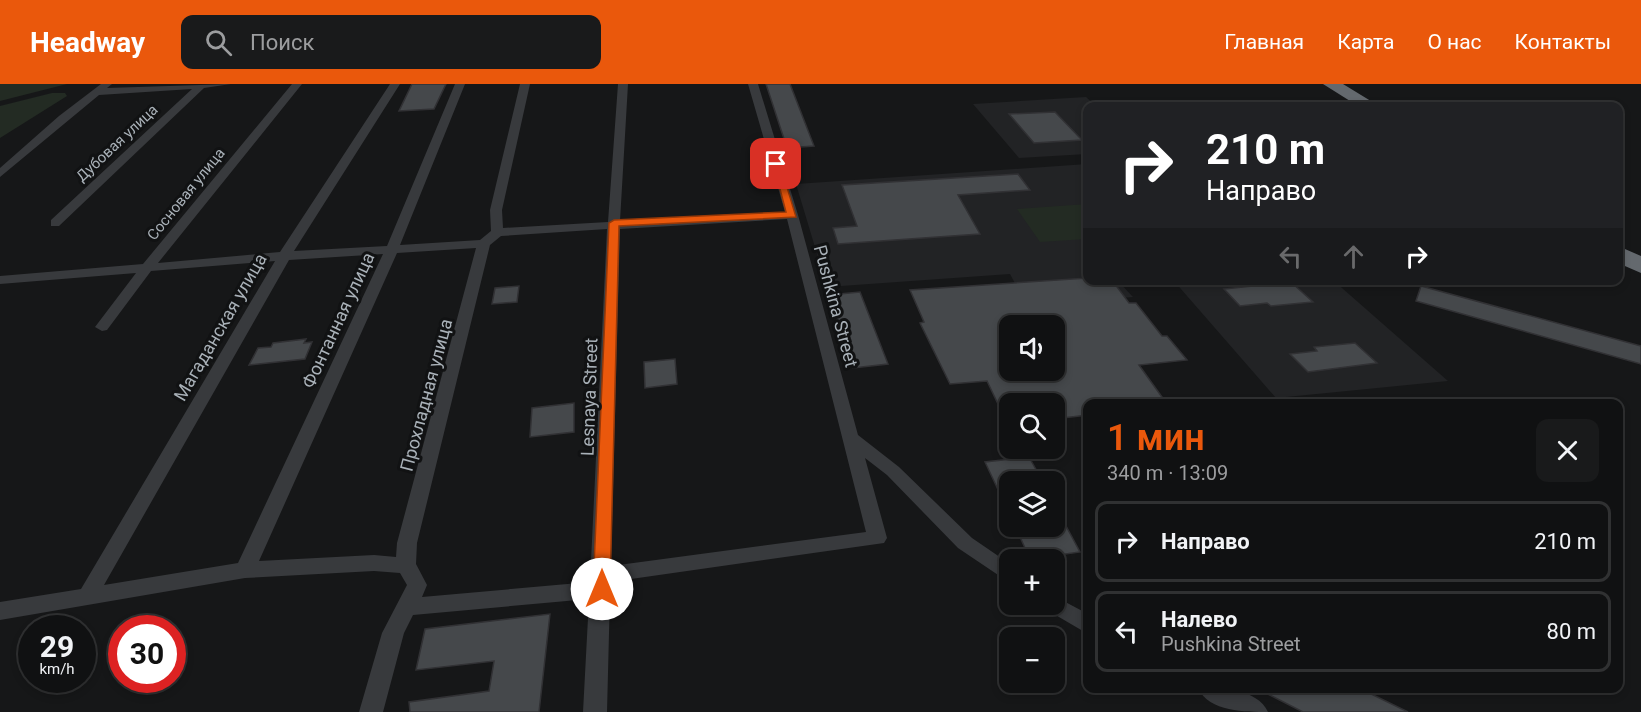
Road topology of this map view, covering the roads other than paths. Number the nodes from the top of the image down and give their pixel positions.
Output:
1 (107, 84) edge
2 (226, 84) edge
3 (297, 84) edge
4 (395, 84) edge
5 (460, 84) edge
6 (525, 84) edge
7 (623, 84) edge
8 (753, 84) edge
9 (1331, 84) edge
10 (201, 86) junction
11 (96, 92) junction
12 (1363, 102) edge
13 (0, 174) edge
14 (792, 214) junction
15 (55, 223) dead end
16 (614, 223) junction
17 (497, 232) junction
18 (484, 244) junction
19 (392, 249) junction
20 (284, 256) junction
21 (1623, 256) edge
22 (148, 266) junction
23 (1641, 266) edge
24 (0, 280) edge
25 (102, 327) dead end
26 (850, 437) junction
27 (406, 566) junction
28 (999, 567) edge
29 (245, 570) junction
30 (601, 582) junction
31 (88, 595) junction
32 (406, 607) junction
33 (0, 611) edge
34 (1065, 611) edge
35 (1083, 622) edge
36 (1219, 693) edge
37 (371, 712) edge
38 (595, 712) edge
39 (1256, 712) edge

1 - 11 street
2 - 10 street
3 - 22 street, Сосновая улица
4 - 20 street, Магаданская улица
5 - 19 street, Фонтанная улица
6 - 17 street
7 - 16 street, Lesnaya Street
8 - 14 street, Pushkina Street
9 - 12 highway
10 - 11 street
10 - 15 street, Дубовая улица
11 - 13 street
14 - 16 street
14 - 26 street, Pushkina Street
16 - 17 street
16 - 30 street, Lesnaya Street
17 - 18 street
18 - 19 street
18 - 27 street, Прохладная улица
19 - 20 street
19 - 29 street, Фонтанная улица
20 - 22 street
20 - 31 street, Магаданская улица
21 - 23 highway
22 - 24 street
22 - 25 street, Сосновая улица
26 - 28 street
26 - 30 street, Pushkina Street
27 - 29 street
27 - 32 street, Прохладная улица
29 - 31 street
30 - 32 street
30 - 38 street, Lesnaya Street
31 - 33 street
32 - 37 street, Прохладная улица
34 - 35 street
36 - 39 street

